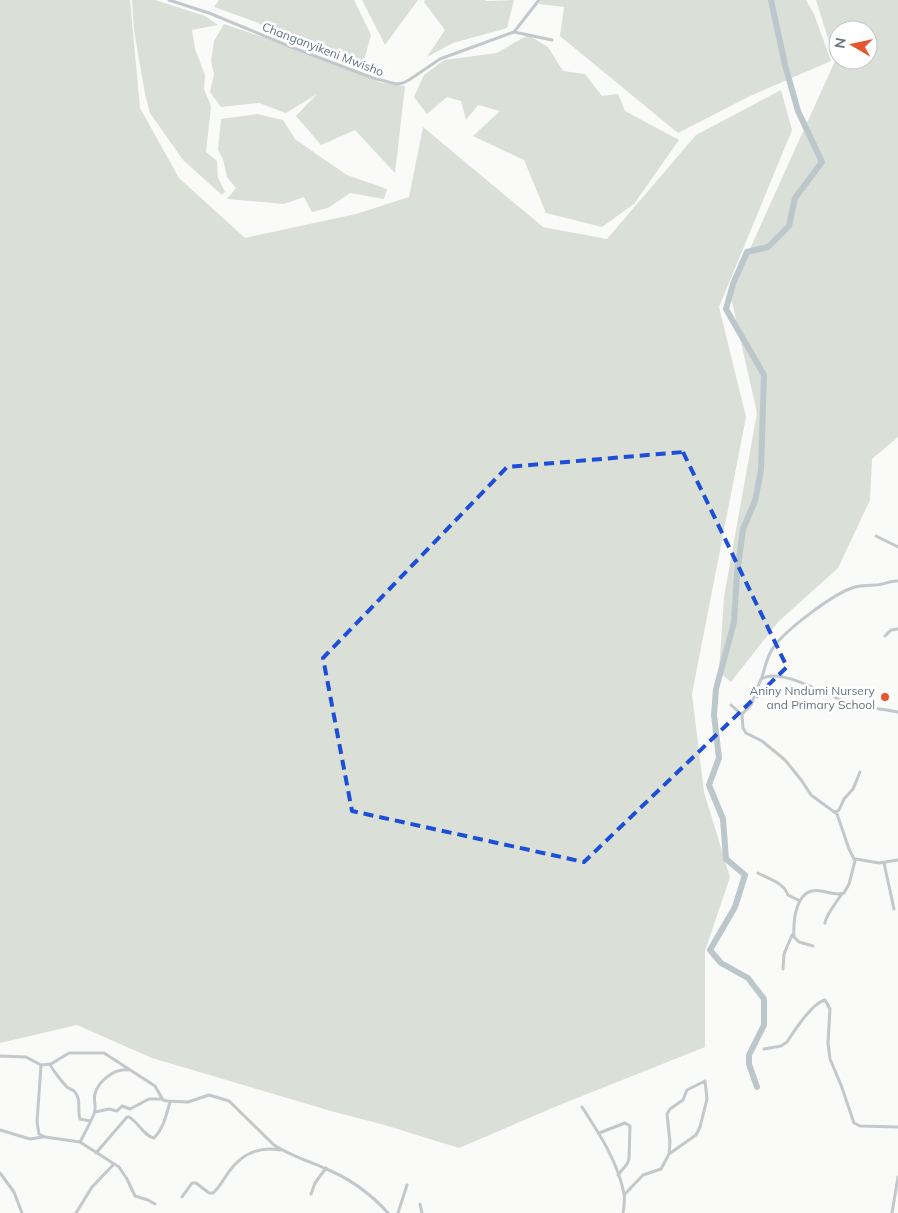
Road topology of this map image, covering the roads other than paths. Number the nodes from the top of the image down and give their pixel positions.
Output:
1 (169, 0) edge
2 (540, 0) edge
3 (514, 32) junction
4 (552, 40) dead end
5 (876, 536) dead end
6 (898, 547) edge
7 (898, 581) edge
8 (898, 629) edge
9 (885, 636) dead end
10 (762, 677) junction
11 (731, 706) dead end
12 (898, 712) edge
13 (742, 714) junction
14 (860, 772) dead end
15 (835, 812) junction
16 (855, 859) junction
17 (898, 860) edge
18 (884, 863) junction
19 (758, 873) dead end
20 (841, 895) junction
21 (800, 901) junction
22 (894, 909) dead end
23 (825, 923) dead end
24 (794, 932) junction
25 (813, 946) dead end
26 (783, 969) dead end
27 (764, 1049) dead end
28 (0, 1056) edge
29 (50, 1064) junction
30 (41, 1066) junction
31 (128, 1070) junction
32 (163, 1100) junction
33 (170, 1102) junction
34 (582, 1107) dead end
35 (95, 1112) junction
36 (90, 1121) junction
37 (898, 1127) edge
38 (0, 1130) edge
39 (599, 1133) junction
40 (43, 1137) junction
41 (80, 1142) junction
42 (283, 1151) junction
43 (96, 1153) junction
44 (669, 1154) junction
45 (114, 1164) junction
46 (326, 1168) junction
47 (0, 1173) edge
48 (618, 1175) junction
49 (898, 1177) edge
50 (407, 1184) dead end
51 (311, 1194) dead end
52 (624, 1195) junction
53 (182, 1197) dead end
54 (155, 1204) dead end
55 (420, 1204) dead end
56 (22, 1213) edge
57 (76, 1213) edge
58 (388, 1213) edge
59 (398, 1213) edge
60 (422, 1213) edge
61 (624, 1213) edge
62 (892, 1213) edge

1 - 3 street, Changanyikeni Mwisho
2 - 3 street
3 - 4 street
5 - 6 street
7 - 10 street
8 - 9 street
10 - 12 street
10 - 13 street
11 - 13 street
13 - 15 street
14 - 15 street
15 - 16 street
16 - 18 street
16 - 20 street
17 - 18 street
18 - 22 street
19 - 21 street
20 - 21 street
20 - 23 street
21 - 24 street
24 - 25 street
24 - 26 street
27 - 37 street
28 - 30 street
29 - 30 street
29 - 31 street
29 - 36 street
30 - 40 street
31 - 32 street
31 - 35 street
32 - 33 street
32 - 35 street
33 - 42 street
33 - 43 street
34 - 39 street
35 - 36 street
36 - 41 street
38 - 40 street
39 - 48 street
39 - 48 street
40 - 41 street
41 - 43 street
42 - 46 street
42 - 53 street
43 - 45 street
44 - 44 street
44 - 52 street
45 - 54 street
45 - 57 street
46 - 51 street
46 - 58 street
47 - 56 street
48 - 52 street
49 - 62 street
50 - 59 street
52 - 61 street
55 - 60 street

